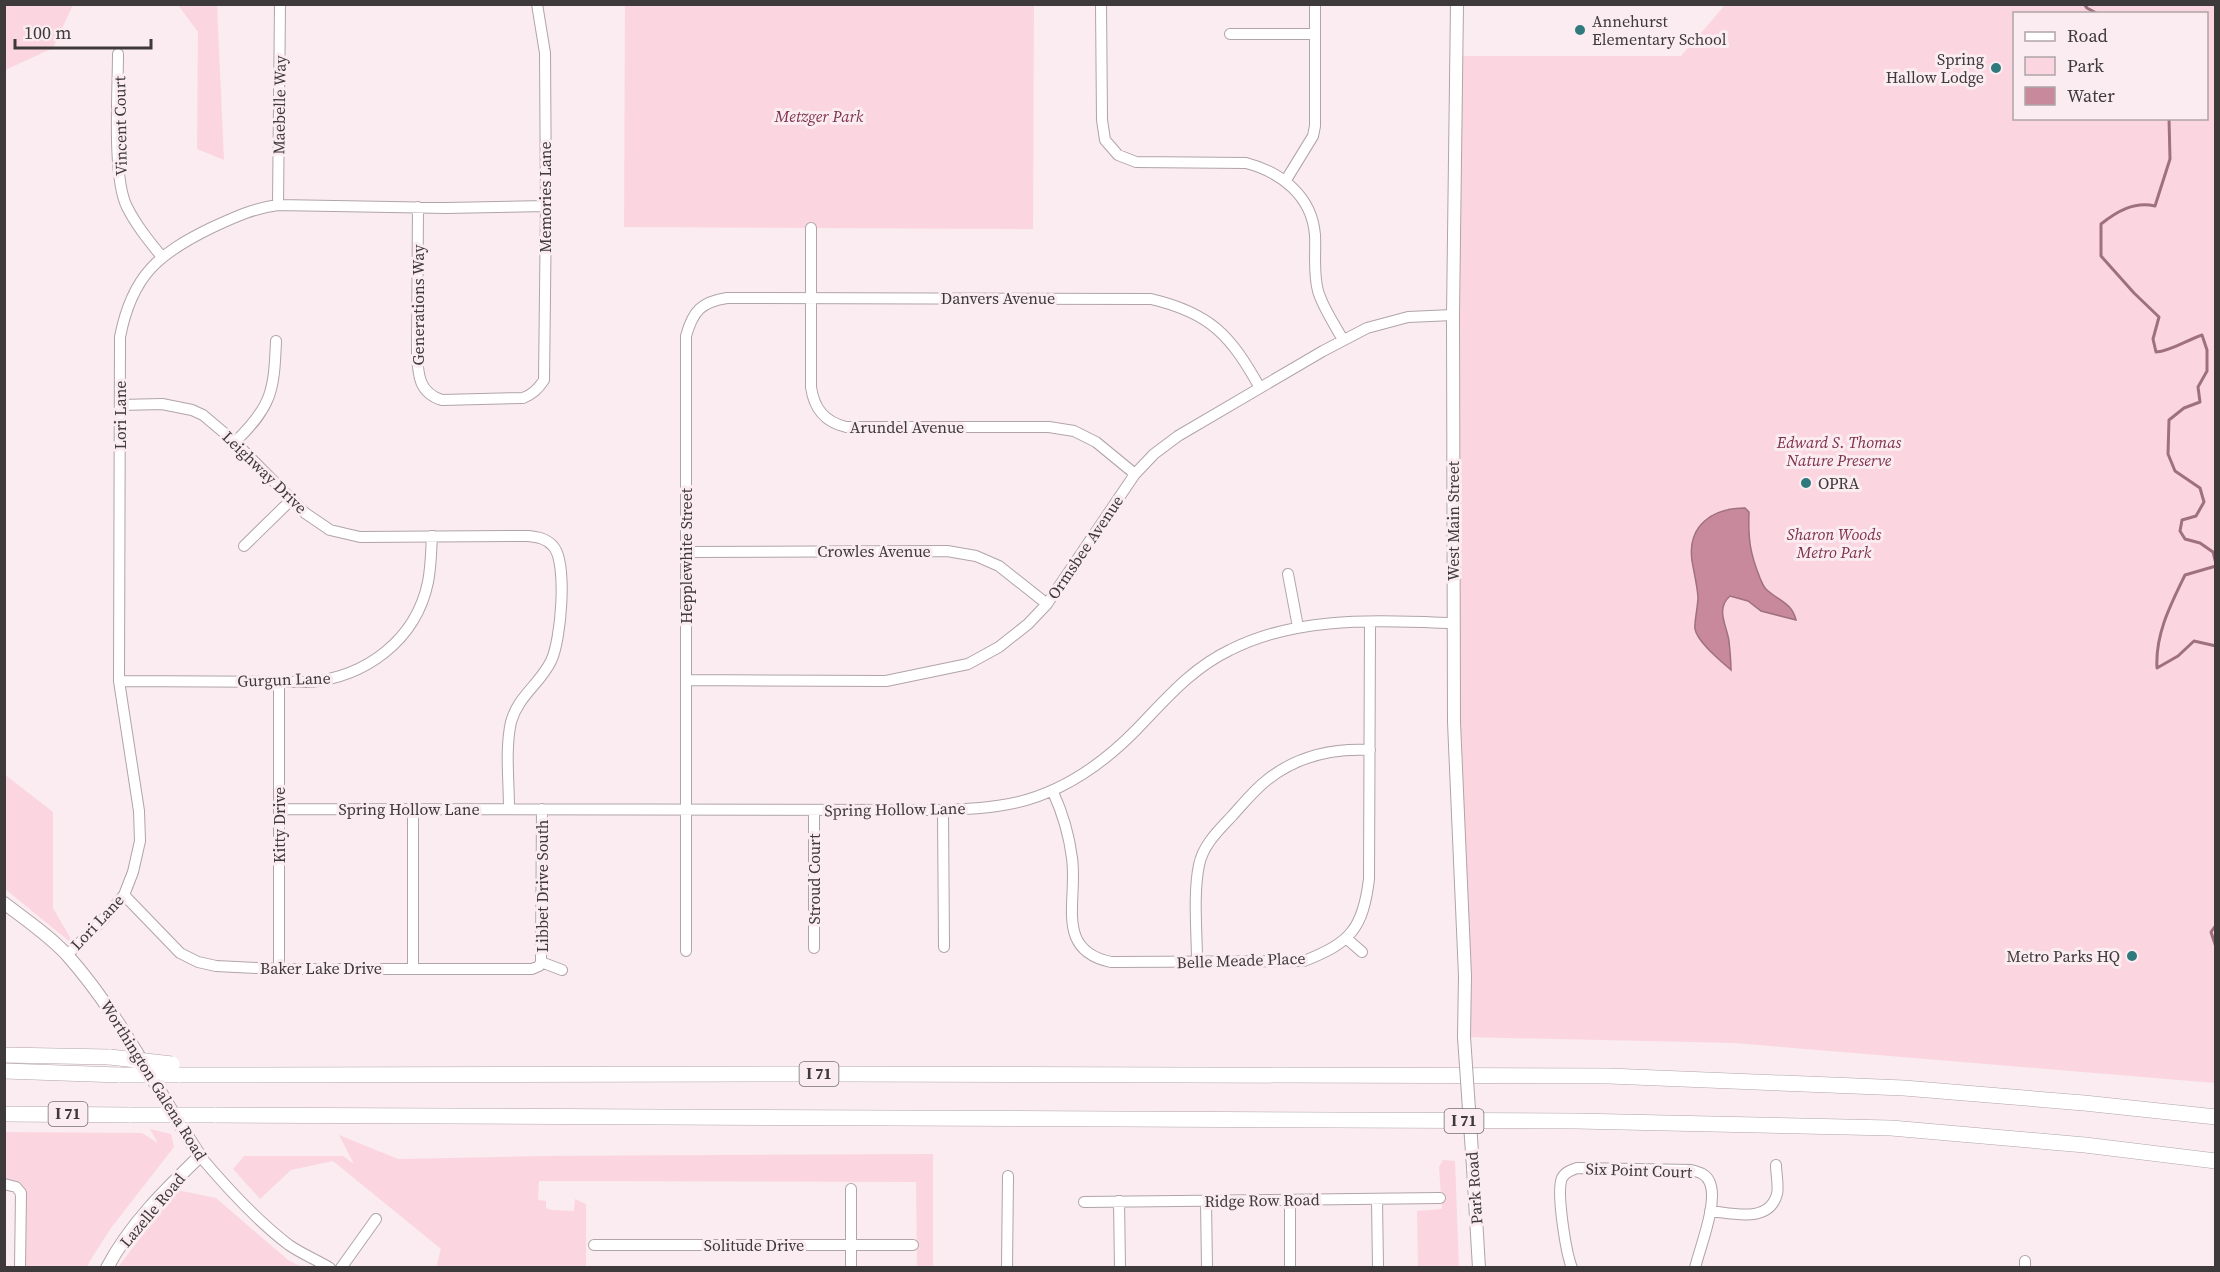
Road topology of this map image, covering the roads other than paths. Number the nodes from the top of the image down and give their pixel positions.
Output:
1 (280, 4) edge
2 (537, 4) edge
3 (1101, 4) edge
4 (1315, 4) edge
5 (1457, 4) edge
6 (1230, 34) dead end
7 (1315, 34) junction
8 (118, 54) dead end
9 (1286, 180) junction
10 (278, 205) junction
11 (546, 206) junction
12 (418, 207) junction
13 (811, 228) dead end
14 (162, 256) junction
15 (811, 298) junction
16 (700, 308) joint
17 (1453, 315) junction
18 (276, 340) dead end
19 (1343, 340) junction
20 (1260, 387) junction
21 (538, 389) joint
22 (120, 405) junction
23 (235, 442) junction
24 (1135, 474) junction
25 (291, 500) junction
26 (432, 536) junction
27 (244, 546) dead end
28 (686, 552) junction
29 (1288, 574) dead end
30 (1047, 604) junction
31 (1370, 622) junction
32 (1453, 622) junction
33 (1298, 627) junction
34 (686, 680) junction
35 (119, 681) junction
36 (279, 681) junction
37 (1370, 750) junction
38 (1053, 792) junction
39 (280, 809) junction
40 (413, 809) junction
41 (509, 809) junction
42 (542, 809) junction
43 (685, 809) junction
44 (814, 810) junction
45 (943, 810) junction
46 (124, 895) junction
47 (4, 903) edge
48 (1346, 938) junction
49 (944, 947) dead end
50 (814, 948) dead end
51 (686, 951) dead end
52 (1362, 952) dead end
53 (67, 955) junction
54 (541, 962) junction
55 (1197, 962) junction
56 (413, 968) junction
57 (279, 969) junction
58 (562, 970) dead end
59 (1464, 1037) joint
60 (4, 1055) edge
61 (175, 1069) junction
62 (4, 1071) edge
63 (4, 1114) edge
64 (2216, 1117) edge
65 (200, 1156) junction
66 (2216, 1161) edge
67 (1776, 1165) dead end
68 (1008, 1176) dead end
69 (4, 1184) edge
70 (851, 1189) dead end
71 (1440, 1198) dead end
72 (1377, 1199) junction
73 (1290, 1200) junction
74 (1119, 1201) junction
75 (1206, 1201) junction
76 (1084, 1202) dead end
77 (1710, 1211) junction
78 (376, 1219) dead end
79 (594, 1245) dead end
80 (851, 1245) junction
81 (913, 1245) dead end
82 (20, 1268) edge
83 (107, 1268) edge
84 (330, 1268) edge
85 (341, 1268) edge
86 (851, 1268) edge
87 (1007, 1268) edge
88 (1120, 1268) edge
89 (1207, 1268) edge
90 (1290, 1268) edge
91 (1378, 1268) edge
92 (1479, 1268) edge
93 (1572, 1268) edge
94 (1695, 1268) edge

1 - 10 street, Maebelle Way
2 - 11 street, Memories Lane
3 - 9 street
4 - 7 street
5 - 17 main road, West Main Street
6 - 7 street
7 - 9 street
8 - 14 street, Vincent Court
9 - 19 street
10 - 12 street, Lori Lane
10 - 14 street, Lori Lane
11 - 12 street, Lori Lane
11 - 21 street, Memories Lane
12 - 21 street, Generations Way
13 - 15 street, Arundel Avenue
14 - 22 street, Lori Lane
15 - 16 street, Danvers Avenue
15 - 20 street, Danvers Avenue
15 - 24 street, Arundel Avenue
16 - 28 street, Hepplewhite Street
17 - 19 street, Ormsbee Avenue
17 - 32 main road, West Main Street
18 - 23 street
19 - 20 street, Ormsbee Avenue
20 - 24 street, Ormsbee Avenue
22 - 23 street, Leighway Drive
22 - 35 street, Lori Lane
23 - 25 street, Leighway Drive
24 - 30 street, Ormsbee Avenue
25 - 26 street, Leighway Drive
25 - 27 street
26 - 36 street, Gurgun Lane
26 - 41 street, Leighway Drive
28 - 30 street, Crowles Avenue
28 - 34 street, Hepplewhite Street
29 - 33 street
30 - 34 street, Ormsbee Avenue
31 - 32 street, Spring Hollow Lane
31 - 33 street, Spring Hollow Lane
31 - 37 street, Belle Meade Place
32 - 59 main road, West Main Street
33 - 38 street, Spring Hollow Lane
34 - 43 street, Hepplewhite Street
35 - 36 street, Gurgun Lane
35 - 46 street, Lori Lane
36 - 39 street, Kitty Drive
37 - 48 street, Belle Meade Place
37 - 55 street
38 - 45 street, Spring Hollow Lane
38 - 55 street, Belle Meade Place
39 - 40 street, Spring Hollow Lane
39 - 57 street, Kitty Drive
40 - 41 street, Spring Hollow Lane
40 - 56 street
41 - 42 street, Spring Hollow Lane
42 - 43 street, Spring Hollow Lane
42 - 54 street, Libbet Drive South
43 - 44 street, Spring Hollow Lane
43 - 51 street, Hepplewhite Street
44 - 45 street, Spring Hollow Lane
44 - 50 street, Stroud Court
45 - 49 street
46 - 53 street, Lori Lane
46 - 57 street, Baker Lake Drive
47 - 53 main road, Worthington Galena Road
48 - 52 street
48 - 55 street, Belle Meade Place
53 - 65 main road, Worthington Galena Road
54 - 56 street, Baker Lake Drive
54 - 58 street
56 - 57 street, Baker Lake Drive
59 - 92 main road, Park Road, bridge
60 - 61 highway, bridge
61 - 62 highway, I 71, bridge
61 - 64 highway, I 71
63 - 66 highway, I 71, bridge
65 - 83 main road, Lazelle Road
65 - 84 street, Worthington Galena Road
67 - 77 street
68 - 87 street
69 - 82 street
70 - 80 street
71 - 72 street, Ridge Row Road
72 - 73 street, Ridge Row Road
72 - 91 street
73 - 75 street, Ridge Row Road
73 - 90 street
74 - 75 street, Ridge Row Road
74 - 76 street, Ridge Row Road
74 - 88 street
75 - 89 street
77 - 93 street, Six Point Court
77 - 94 street
78 - 85 street
79 - 80 street, Solitude Drive
80 - 81 street, Solitude Drive
80 - 86 street

